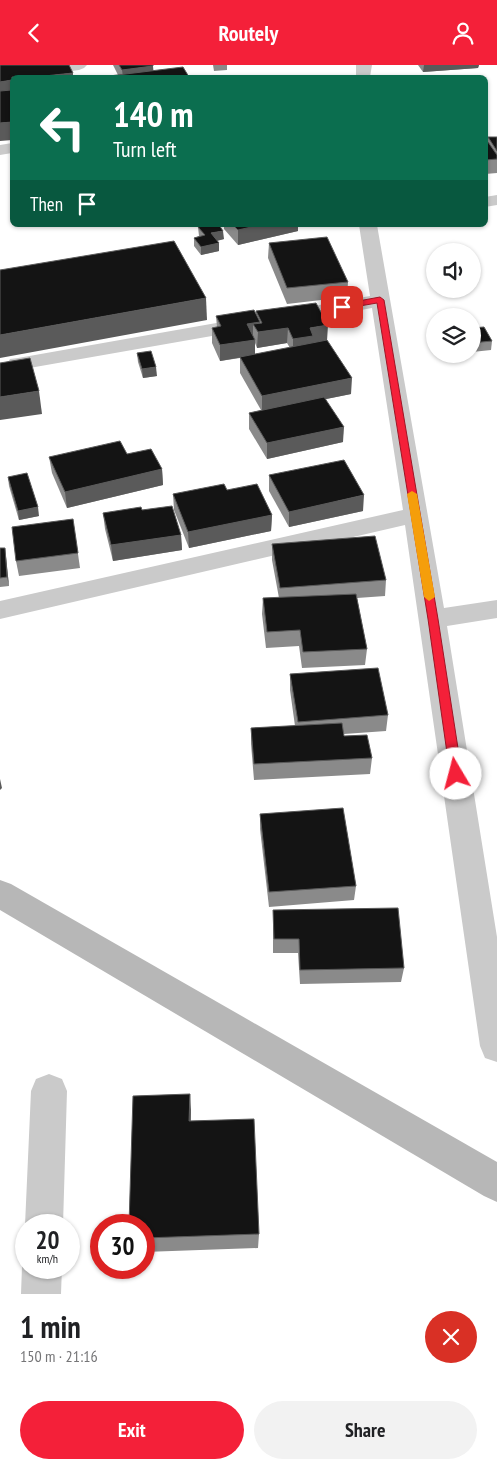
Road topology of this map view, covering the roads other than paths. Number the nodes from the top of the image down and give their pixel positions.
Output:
1 (79, 65) edge
2 (0, 76) edge
3 (368, 227) edge
4 (380, 300) junction
5 (18, 363) edge
6 (416, 515) junction
7 (497, 609) edge
8 (0, 610) edge
9 (433, 619) junction
10 (0, 894) edge
11 (497, 1046) edge
12 (49, 1091) dead end
13 (497, 1183) edge
14 (44, 1214) edge
15 (42, 1279) edge
16 (41, 1294) edge

1 - 2 street
3 - 4 street
4 - 5 street
4 - 6 street
6 - 8 street
6 - 9 street
7 - 9 street
9 - 11 street
10 - 13 street
12 - 14 street
15 - 16 street

